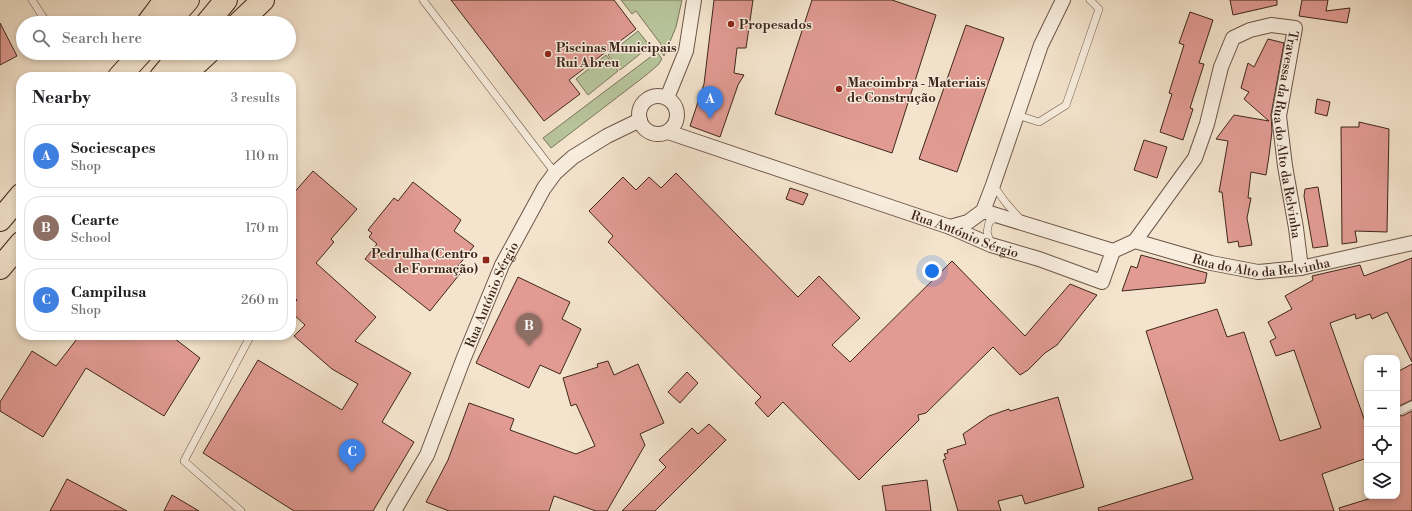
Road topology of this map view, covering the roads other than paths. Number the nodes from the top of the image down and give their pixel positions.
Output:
1 (32, 0) edge
2 (165, 0) edge
3 (188, 0) edge
4 (226, 0) edge
5 (263, 0) edge
6 (423, 0) edge
7 (694, 0) edge
8 (1063, 0) edge
9 (1090, 0) edge
10 (42, 16) edge
11 (153, 16) edge
12 (174, 16) edge
13 (213, 16) edge
14 (246, 16) edge
15 (126, 60) edge
16 (135, 60) edge
17 (175, 60) edge
18 (200, 60) edge
19 (119, 72) edge
20 (124, 72) edge
21 (165, 72) edge
22 (187, 72) edge
23 (667, 98) junction
24 (1017, 115) junction
25 (640, 120) junction
26 (668, 132) junction
27 (555, 173) junction
28 (993, 185) junction
29 (16, 201) edge
30 (982, 211) junction
31 (998, 215) junction
32 (0, 220) edge
33 (1024, 223) junction
34 (950, 227) junction
35 (1135, 241) junction
36 (1412, 243) edge
37 (991, 244) junction
38 (16, 249) edge
39 (1113, 251) junction
40 (0, 268) edge
41 (1301, 268) junction
42 (248, 340) edge
43 (1412, 405) edge
44 (1400, 411) dead end
45 (242, 511) edge
46 (394, 511) edge

1 - 10 lane
2 - 11 highway
3 - 12 highway
4 - 13 highway
5 - 14 highway
6 - 27 lane
7 - 23 street
8 - 24 street
9 - 24 lane
15 - 19 highway
16 - 20 highway
17 - 21 highway
18 - 22 highway
23 - 25 street
23 - 26 street
24 - 28 street
25 - 26 street
25 - 27 street, Rua António Sérgio
26 - 34 street, Rua António Sérgio
27 - 46 street, Rua António Sérgio
28 - 30 street
28 - 33 lane
29 - 32 highway
30 - 31 street, Rua António Sérgio
30 - 34 street
31 - 33 street, Rua António Sérgio
31 - 37 lane
33 - 39 street, Rua António Sérgio
34 - 37 street, Rua António Sérgio
35 - 39 street
35 - 41 street, Rua do Alto da Relvinha
35 - 41 street, Travessa da Rua do Alto da Relvinha
36 - 41 street, Rua do Alto da Relvinha
37 - 39 street, Rua António Sérgio
38 - 40 highway
42 - 45 lane
43 - 44 lane

